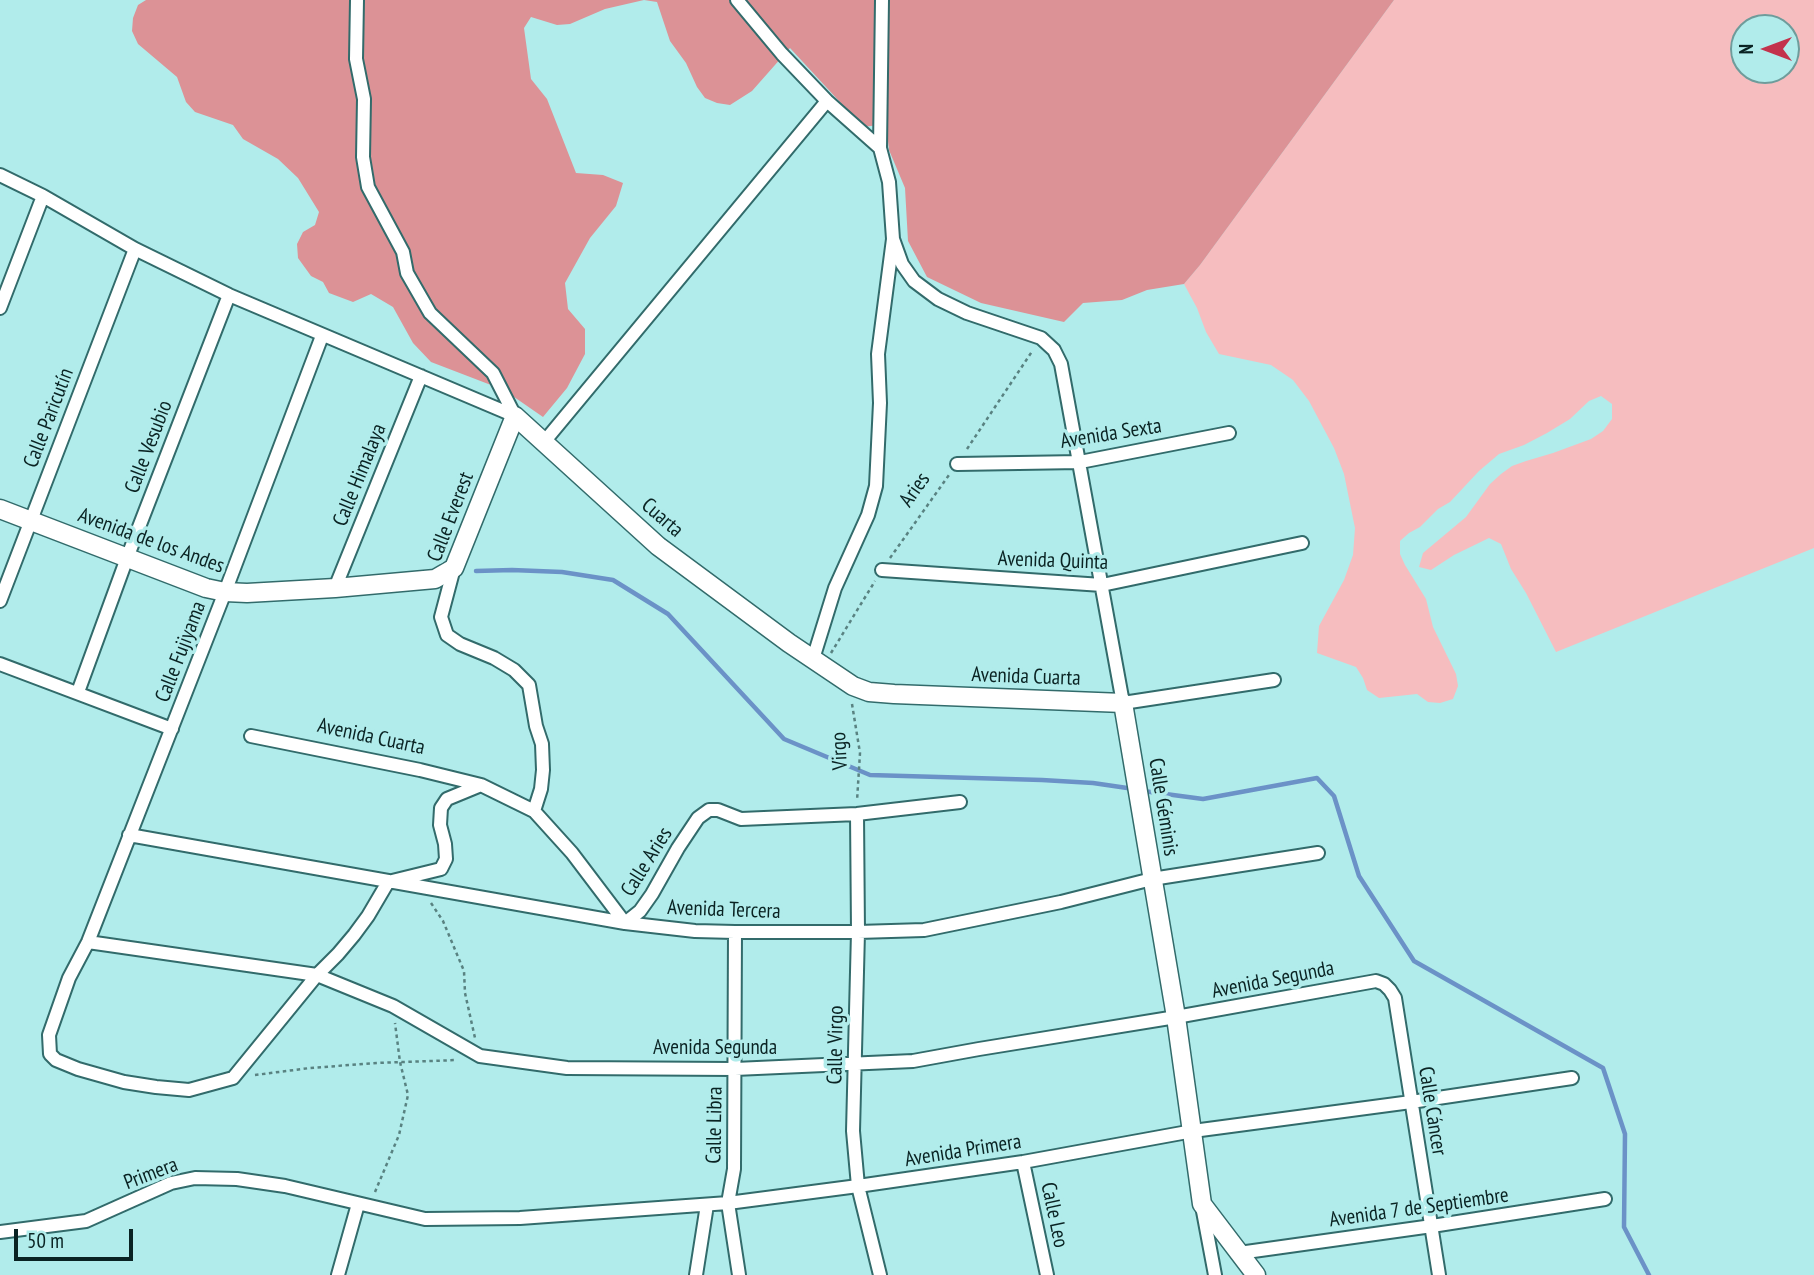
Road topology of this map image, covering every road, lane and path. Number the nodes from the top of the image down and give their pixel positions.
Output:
1 (358, 0) edge
2 (737, 0) edge
3 (882, 0) edge
4 (827, 101) junction
5 (880, 148) junction
6 (0, 175) edge
7 (43, 196) junction
8 (893, 239) junction
9 (135, 249) junction
10 (229, 295) junction
11 (0, 309) edge
12 (322, 336) junction
13 (1041, 338) junction
14 (421, 376) junction
15 (515, 416) junction
16 (1229, 433) dead end
17 (544, 442) junction
18 (1080, 462) junction
19 (957, 464) junction
20 (0, 509) edge
21 (31, 520) junction
22 (1302, 543) dead end
23 (127, 558) junction
24 (454, 568) junction
25 (882, 570) junction
26 (1102, 585) junction
27 (335, 588) junction
28 (225, 592) junction
29 (0, 601) edge
30 (789, 643) joint
31 (818, 663) junction
32 (0, 664) edge
33 (1274, 680) dead end
34 (853, 687) junction
35 (78, 692) junction
36 (1123, 703) junction
37 (172, 729) junction
38 (251, 736) dead end
39 (481, 785) junction
40 (960, 802) dead end
41 (534, 811) junction
42 (857, 814) junction
43 (129, 835) junction
44 (1318, 853) dead end
45 (1152, 879) junction
46 (388, 882) junction
47 (425, 897) dead end
48 (625, 923) junction
49 (735, 932) junction
50 (858, 932) junction
51 (88, 942) junction
52 (317, 975) junction
53 (1357, 984) joint
54 (393, 1006) junction
55 (1176, 1017) junction
56 (480, 1056) junction
57 (400, 1062) junction
58 (854, 1065) junction
59 (735, 1069) junction
60 (233, 1078) junction
61 (1572, 1078) dead end
62 (1411, 1102) junction
63 (1193, 1131) junction
64 (1023, 1162) junction
65 (858, 1186) junction
66 (1605, 1199) dead end
67 (728, 1203) junction
68 (358, 1204) junction
69 (1202, 1204) junction
70 (707, 1205) junction
71 (1432, 1226) junction
72 (0, 1232) edge
73 (1239, 1253) junction
74 (338, 1275) edge
75 (696, 1275) edge
76 (739, 1275) edge
77 (880, 1275) edge
78 (1047, 1275) edge
79 (1215, 1275) edge
80 (1256, 1275) edge
81 (1439, 1275) edge

1 - 15 street
2 - 4 street
3 - 5 street
4 - 5 street
4 - 17 street
5 - 8 street
6 - 7 street
7 - 9 street
7 - 11 street
8 - 13 street
8 - 31 street
9 - 10 street
9 - 21 street, Calle Paricutín
10 - 12 street
10 - 23 street, Calle Vesubio
12 - 14 street
12 - 28 street, Calle Fujiyama
13 - 18 street, Calle Géminis
13 - 19 path, Aries
14 - 15 street
14 - 27 street, Calle Himalaya
15 - 17 street, Cuarta
15 - 24 street, Calle Everest
16 - 18 street, Avenida Sexta
17 - 30 street, Cuarta
18 - 19 street, Avenida Sexta
18 - 26 street, Calle Géminis
19 - 25 path, Aries
20 - 21 street, Avenida de los Andes
21 - 23 street, Avenida de los Andes
21 - 29 street, Calle Paricutín
22 - 26 street, Avenida Quinta
23 - 28 street, Avenida de los Andes
23 - 35 street, Calle Vesubio
24 - 27 street, Avenida de los Andes
24 - 41 street, Calle Everest
25 - 26 street, Avenida Quinta
25 - 31 path, Aries
26 - 36 street, Calle Géminis
27 - 28 street, Avenida de los Andes
28 - 37 street, Calle Fujiyama
30 - 31 street, Avenida Cuarta
31 - 34 street, Avenida Cuarta
32 - 35 street
33 - 36 street, Avenida Cuarta
34 - 36 street, Avenida Cuarta
34 - 42 path, Virgo
35 - 37 street
36 - 45 street, Calle Géminis
37 - 43 street, Calle Fujiyama
38 - 39 street, Avenida Cuarta
39 - 41 street, Avenida Cuarta
39 - 46 street
40 - 42 street
41 - 48 street
42 - 48 street, Calle Aries
42 - 50 street, Calle Virgo
43 - 46 street, Avenida Tercera
43 - 51 street, Calle Fujiyama
44 - 45 street, Avenida Tercera
45 - 50 street, Avenida Tercera
45 - 55 street, Calle Géminis
46 - 48 street, Avenida Tercera
46 - 52 street
47 - 56 path
48 - 49 street, Avenida Tercera
49 - 50 street, Avenida Tercera
49 - 59 street, Calle Libra
50 - 58 street, Calle Virgo
51 - 52 street, Avenida Segunda
51 - 60 street
52 - 54 street, Avenida Segunda
52 - 60 street
53 - 55 street, Avenida Segunda
53 - 62 street, Calle Cáncer
54 - 56 street, Avenida Segunda
54 - 57 path
55 - 58 street, Avenida Segunda
55 - 63 street, Calle Géminis
56 - 57 path
56 - 59 street, Avenida Segunda
57 - 60 path
57 - 68 path
58 - 59 street, Avenida Segunda
58 - 65 street, Calle Virgo
59 - 67 street, Calle Libra
61 - 62 street, Avenida Primera
62 - 63 street, Avenida Primera
62 - 71 street, Calle Cáncer
63 - 64 street, Avenida Primera
63 - 69 street, Calle Géminis
64 - 65 street, Avenida Primera
64 - 78 street, Calle Leo
65 - 67 street, Avenida Primera
65 - 77 street, Calle Virgo
66 - 71 street, Avenida 7 de Septiembre
67 - 70 street, Avenida Primera
67 - 76 street, Calle Libra
68 - 70 street, Avenida Primera
68 - 72 street, Primera
68 - 74 street
69 - 73 street
69 - 79 street
70 - 75 street
71 - 73 street, Avenida 7 de Septiembre
71 - 81 street, Calle Cáncer
73 - 80 street

